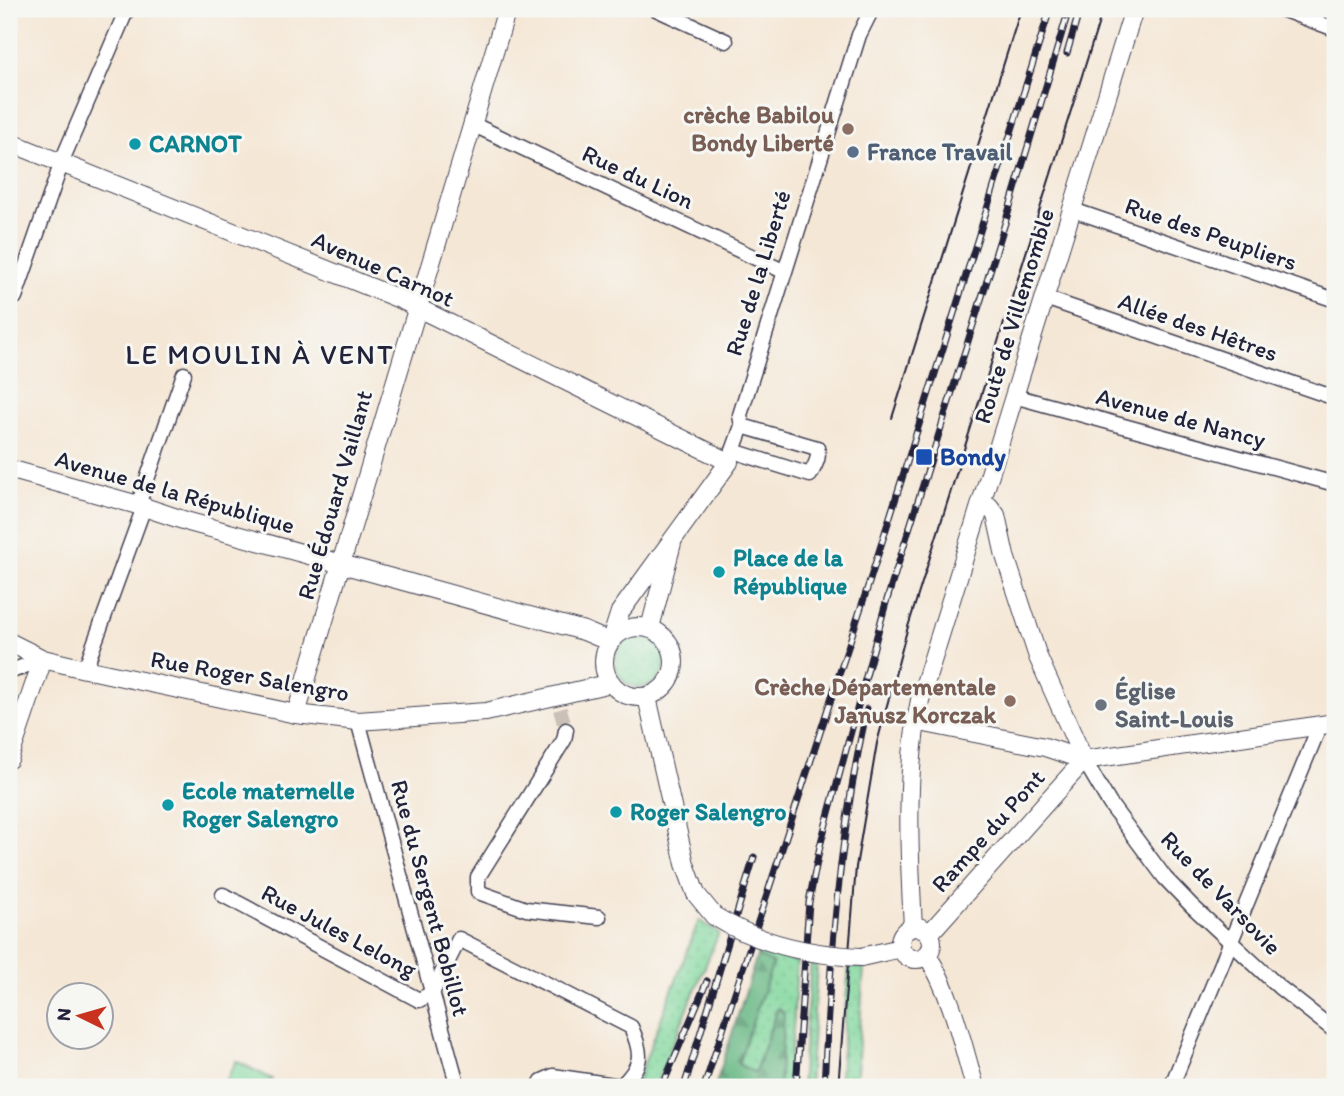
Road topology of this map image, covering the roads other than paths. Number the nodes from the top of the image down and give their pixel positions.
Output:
1 (127, 9) edge
2 (507, 9) edge
3 (656, 9) edge
4 (872, 9) edge
5 (1134, 9) edge
6 (1281, 9) edge
7 (1335, 29) edge
8 (726, 41) dead end
9 (472, 124) junction
10 (9, 142) edge
11 (63, 164) junction
12 (1073, 210) junction
13 (783, 271) junction
14 (15, 297) dead end
15 (1045, 298) junction
16 (1335, 300) edge
17 (416, 306) junction
18 (184, 374) dead end
19 (1014, 396) junction
20 (1335, 398) edge
21 (741, 426) junction
22 (731, 456) junction
23 (9, 469) edge
24 (1335, 484) edge
25 (981, 503) junction
26 (141, 506) junction
27 (673, 540) junction
28 (339, 565) junction
29 (650, 628) junction
30 (611, 641) junction
31 (9, 642) edge
32 (43, 659) junction
33 (85, 669) junction
34 (9, 672) edge
35 (611, 683) junction
36 (647, 697) junction
37 (296, 714) junction
38 (358, 721) junction
39 (915, 722) junction
40 (1328, 724) edge
41 (566, 730) tunnel mouth
42 (9, 759) edge
43 (1084, 761) junction
44 (223, 895) dead end
45 (599, 917) dead end
46 (921, 930) junction
47 (1230, 942) junction
48 (901, 948) junction
49 (927, 955) junction
50 (432, 993) junction
51 (1335, 1031) edge
52 (457, 1087) edge
53 (539, 1087) edge
54 (975, 1087) edge
55 (1171, 1087) edge

1 - 11 street
2 - 9 street, Rue Édouard Vaillant
3 - 8 street
4 - 13 street, Rue de la Liberté
5 - 12 street, Route de Villemomble
6 - 7 street
9 - 13 street, Rue du Lion
9 - 17 street, Rue Édouard Vaillant
10 - 11 street, Avenue Carnot
11 - 14 street
11 - 17 street, Avenue Carnot
12 - 15 street, Route de Villemomble
12 - 16 street, Rue des Peupliers
13 - 21 street, Rue de la Liberté
15 - 19 street, Route de Villemomble
15 - 20 street, Allée des Hêtres
17 - 22 street, Avenue Carnot
17 - 28 street, Rue Édouard Vaillant
18 - 26 street
19 - 24 street, Avenue de Nancy
19 - 25 street, Route de Villemomble
21 - 22 street, Rue de la Liberté
21 - 22 street
22 - 27 street, Rue de la Liberté
23 - 26 street, Avenue de la République
25 - 39 street, Route de Villemomble
25 - 43 street, Rue de Varsovie
26 - 28 street, Avenue de la République
26 - 33 street
27 - 29 street, Rue de la Liberté
27 - 30 street, Rue de la Liberté
28 - 30 street, Avenue de la République
28 - 37 street, Rue Édouard Vaillant
29 - 30 street
29 - 36 street
30 - 35 street
31 - 32 street, Rue Roger Salengro
32 - 33 street, Rue Roger Salengro
32 - 34 street
32 - 42 street
33 - 37 street, Rue Roger Salengro
35 - 36 street
35 - 38 street, Rue Roger Salengro
36 - 48 street, bridge
37 - 38 street, Rue Roger Salengro
38 - 50 street, Rue du Sergent Bobillot
39 - 43 street
39 - 46 street, Route de Villemomble
40 - 43 street
40 - 47 street
41 - 45 street
43 - 46 street, Rampe du Pont
43 - 47 street, Rue de Varsovie
44 - 50 street, Rue Jules Lelong
46 - 48 street
46 - 49 street
47 - 51 street, Rue de Varsovie
47 - 55 street
48 - 49 street
49 - 54 street
50 - 52 street, Rue du Sergent Bobillot
50 - 53 street

